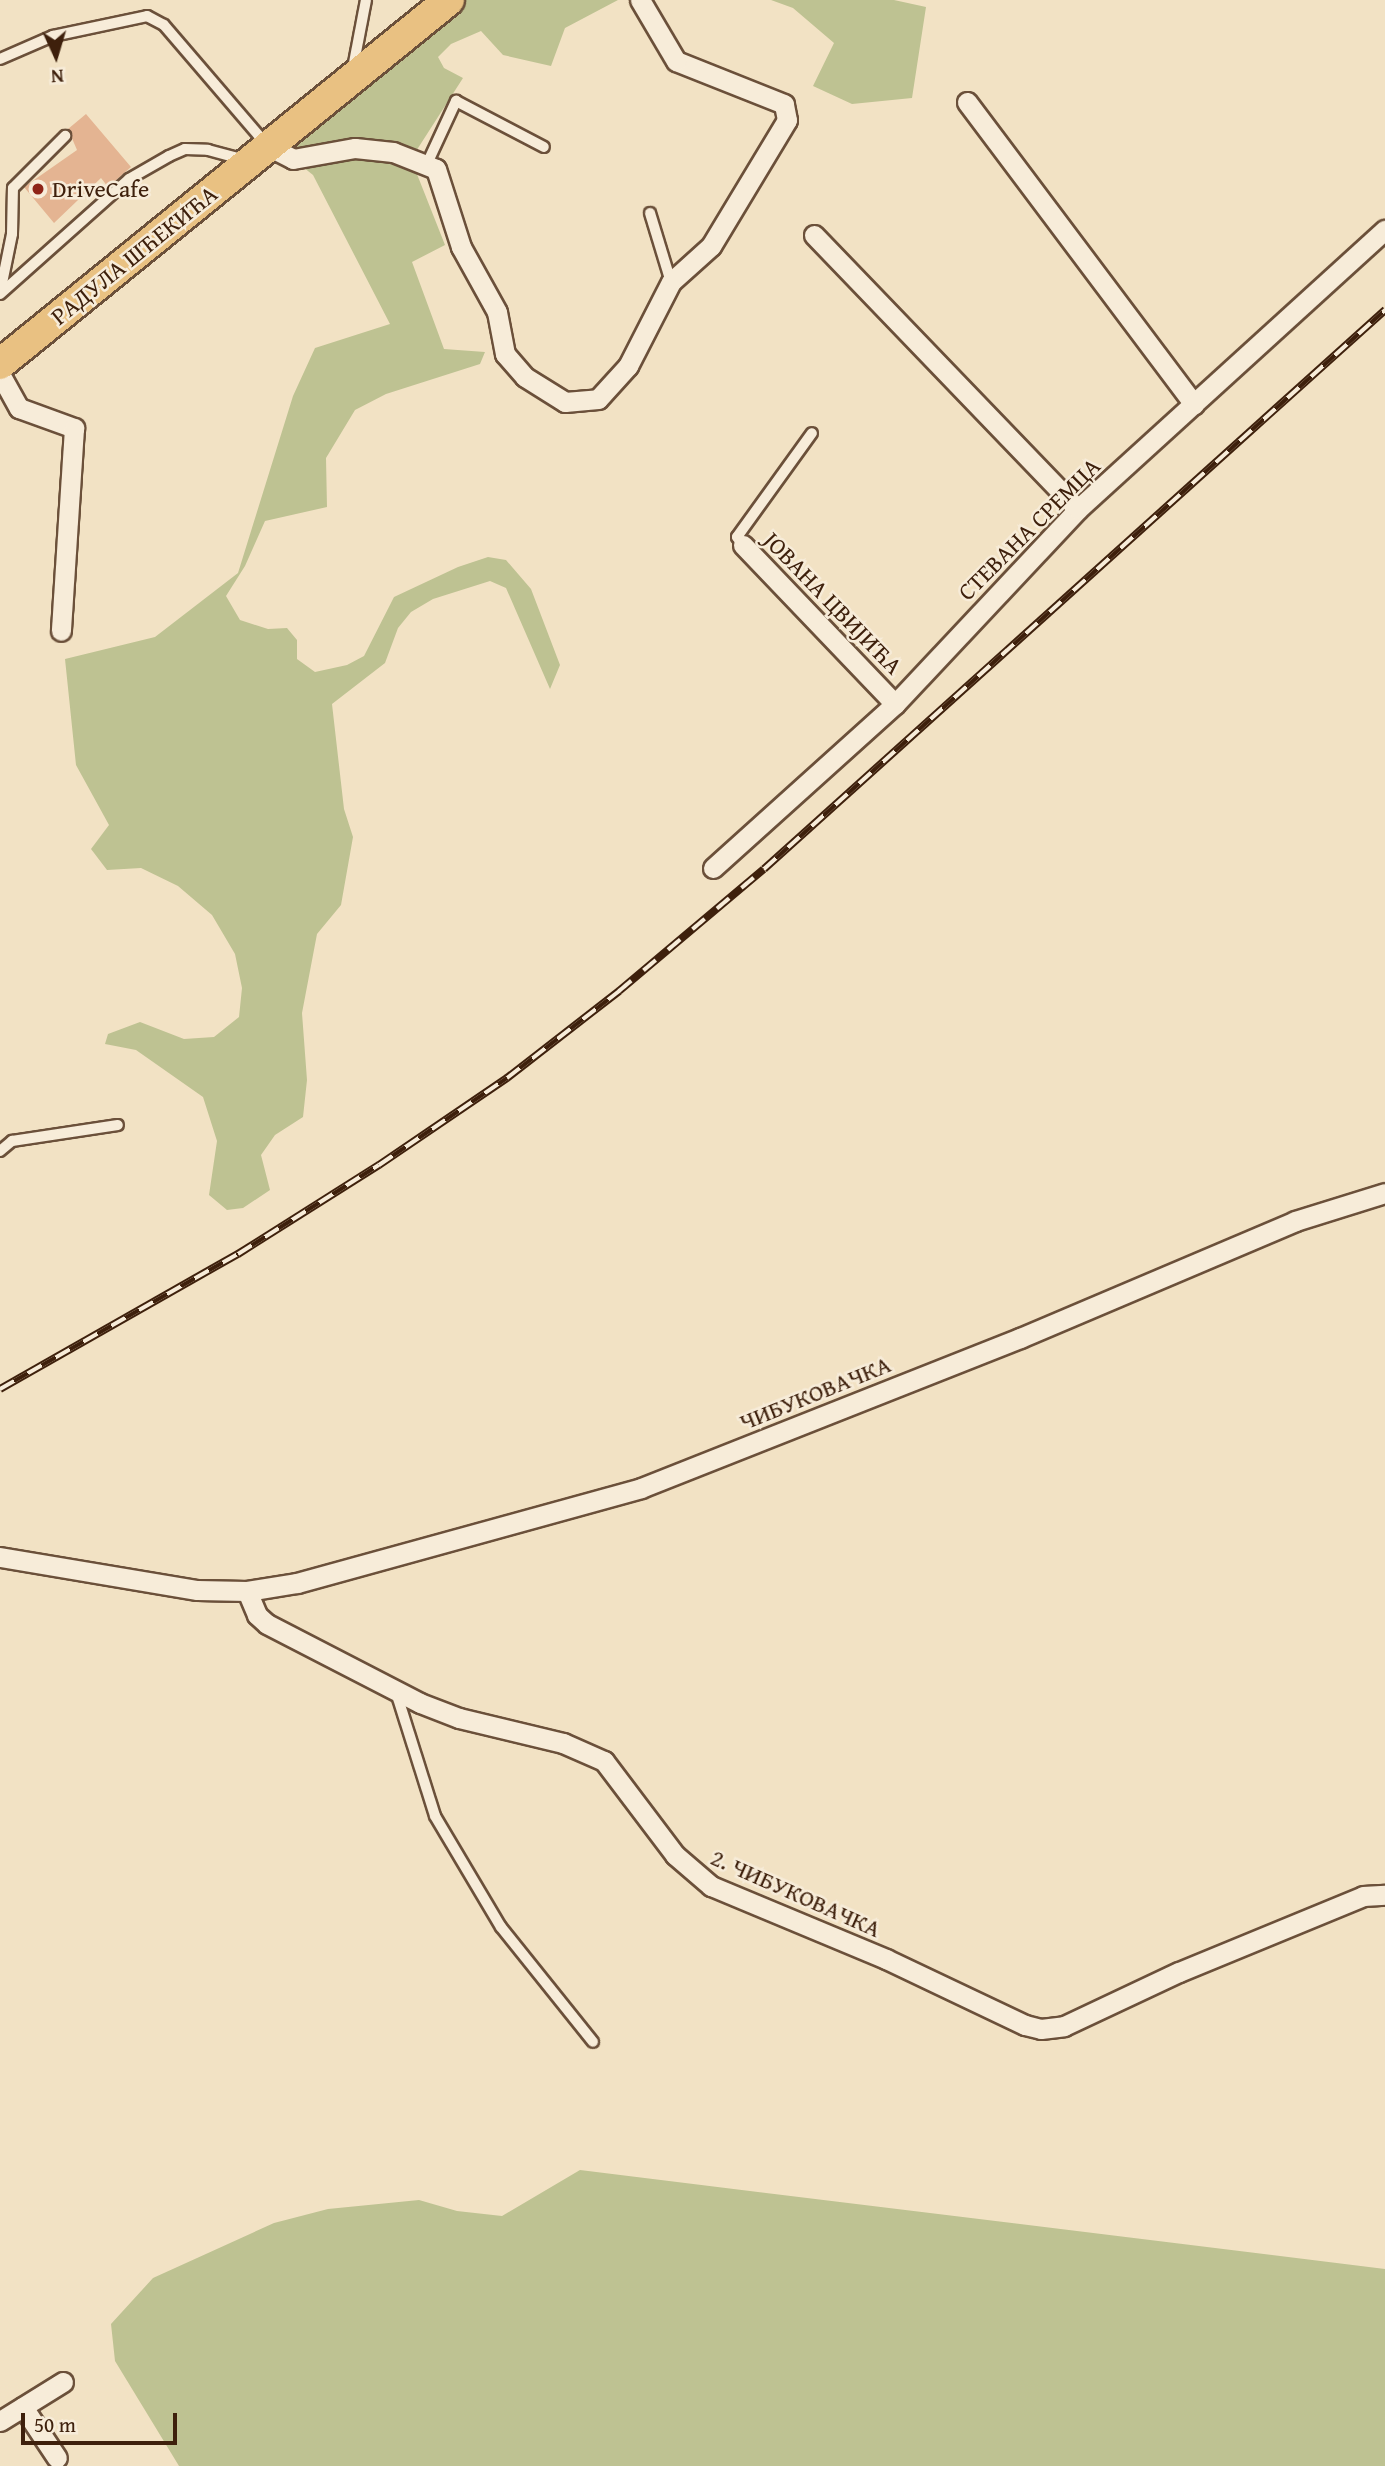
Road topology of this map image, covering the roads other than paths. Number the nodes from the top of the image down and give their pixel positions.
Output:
1 (366, 0) edge
2 (449, 0) edge
3 (640, 0) edge
4 (0, 59) edge
5 (350, 80) junction
6 (967, 102) dead end
7 (65, 136) dead end
8 (544, 147) dead end
9 (258, 154) junction
10 (426, 166) junction
11 (650, 213) dead end
12 (1385, 230) edge
13 (814, 235) dead end
14 (671, 282) junction
15 (0, 293) edge
16 (0, 364) edge
17 (0, 374) edge
18 (1194, 404) junction
19 (812, 433) dead end
20 (1078, 509) junction
21 (743, 545) joint
22 (61, 631) dead end
23 (895, 704) junction
24 (713, 867) dead end
25 (118, 1125) dead end
26 (0, 1151) edge
27 (1385, 1194) edge
28 (0, 1557) edge
29 (247, 1591) junction
30 (396, 1692) junction
31 (1384, 1897) edge
32 (593, 2042) dead end
33 (64, 2382) dead end
34 (23, 2407) junction
35 (0, 2421) edge
36 (57, 2458) dead end

1 - 5 lane
2 - 5 main road, РАДУЛА ШЋЕКИЋА
3 - 14 street
4 - 9 lane
5 - 9 main road, РАДУЛА ШЋЕКИЋА
6 - 18 street
7 - 15 lane
8 - 10 lane
9 - 10 street
9 - 15 lane
9 - 16 main road, РАДУЛА ШЋЕКИЋА
10 - 14 street
11 - 14 lane
12 - 18 street, СТЕВАНА СРЕМЦА
13 - 20 street
17 - 22 street
18 - 20 street, СТЕВАНА СРЕМЦА
19 - 21 lane, ЈОВАНА ЦВИЈИЋА
20 - 23 street, СТЕВАНА СРЕМЦА
21 - 23 street, ЈОВАНА ЦВИЈИЋА
23 - 24 street, СТЕВАНА СРЕМЦА
25 - 26 lane
27 - 29 street, ЧИБУКОВАЧКА
28 - 29 street, ЧИБУКОВАЧКА
29 - 30 street, 2. ЧИБУКОВАЧКА
30 - 31 street, 2. ЧИБУКОВАЧКА
30 - 32 lane
33 - 34 street
34 - 35 street
34 - 36 street

